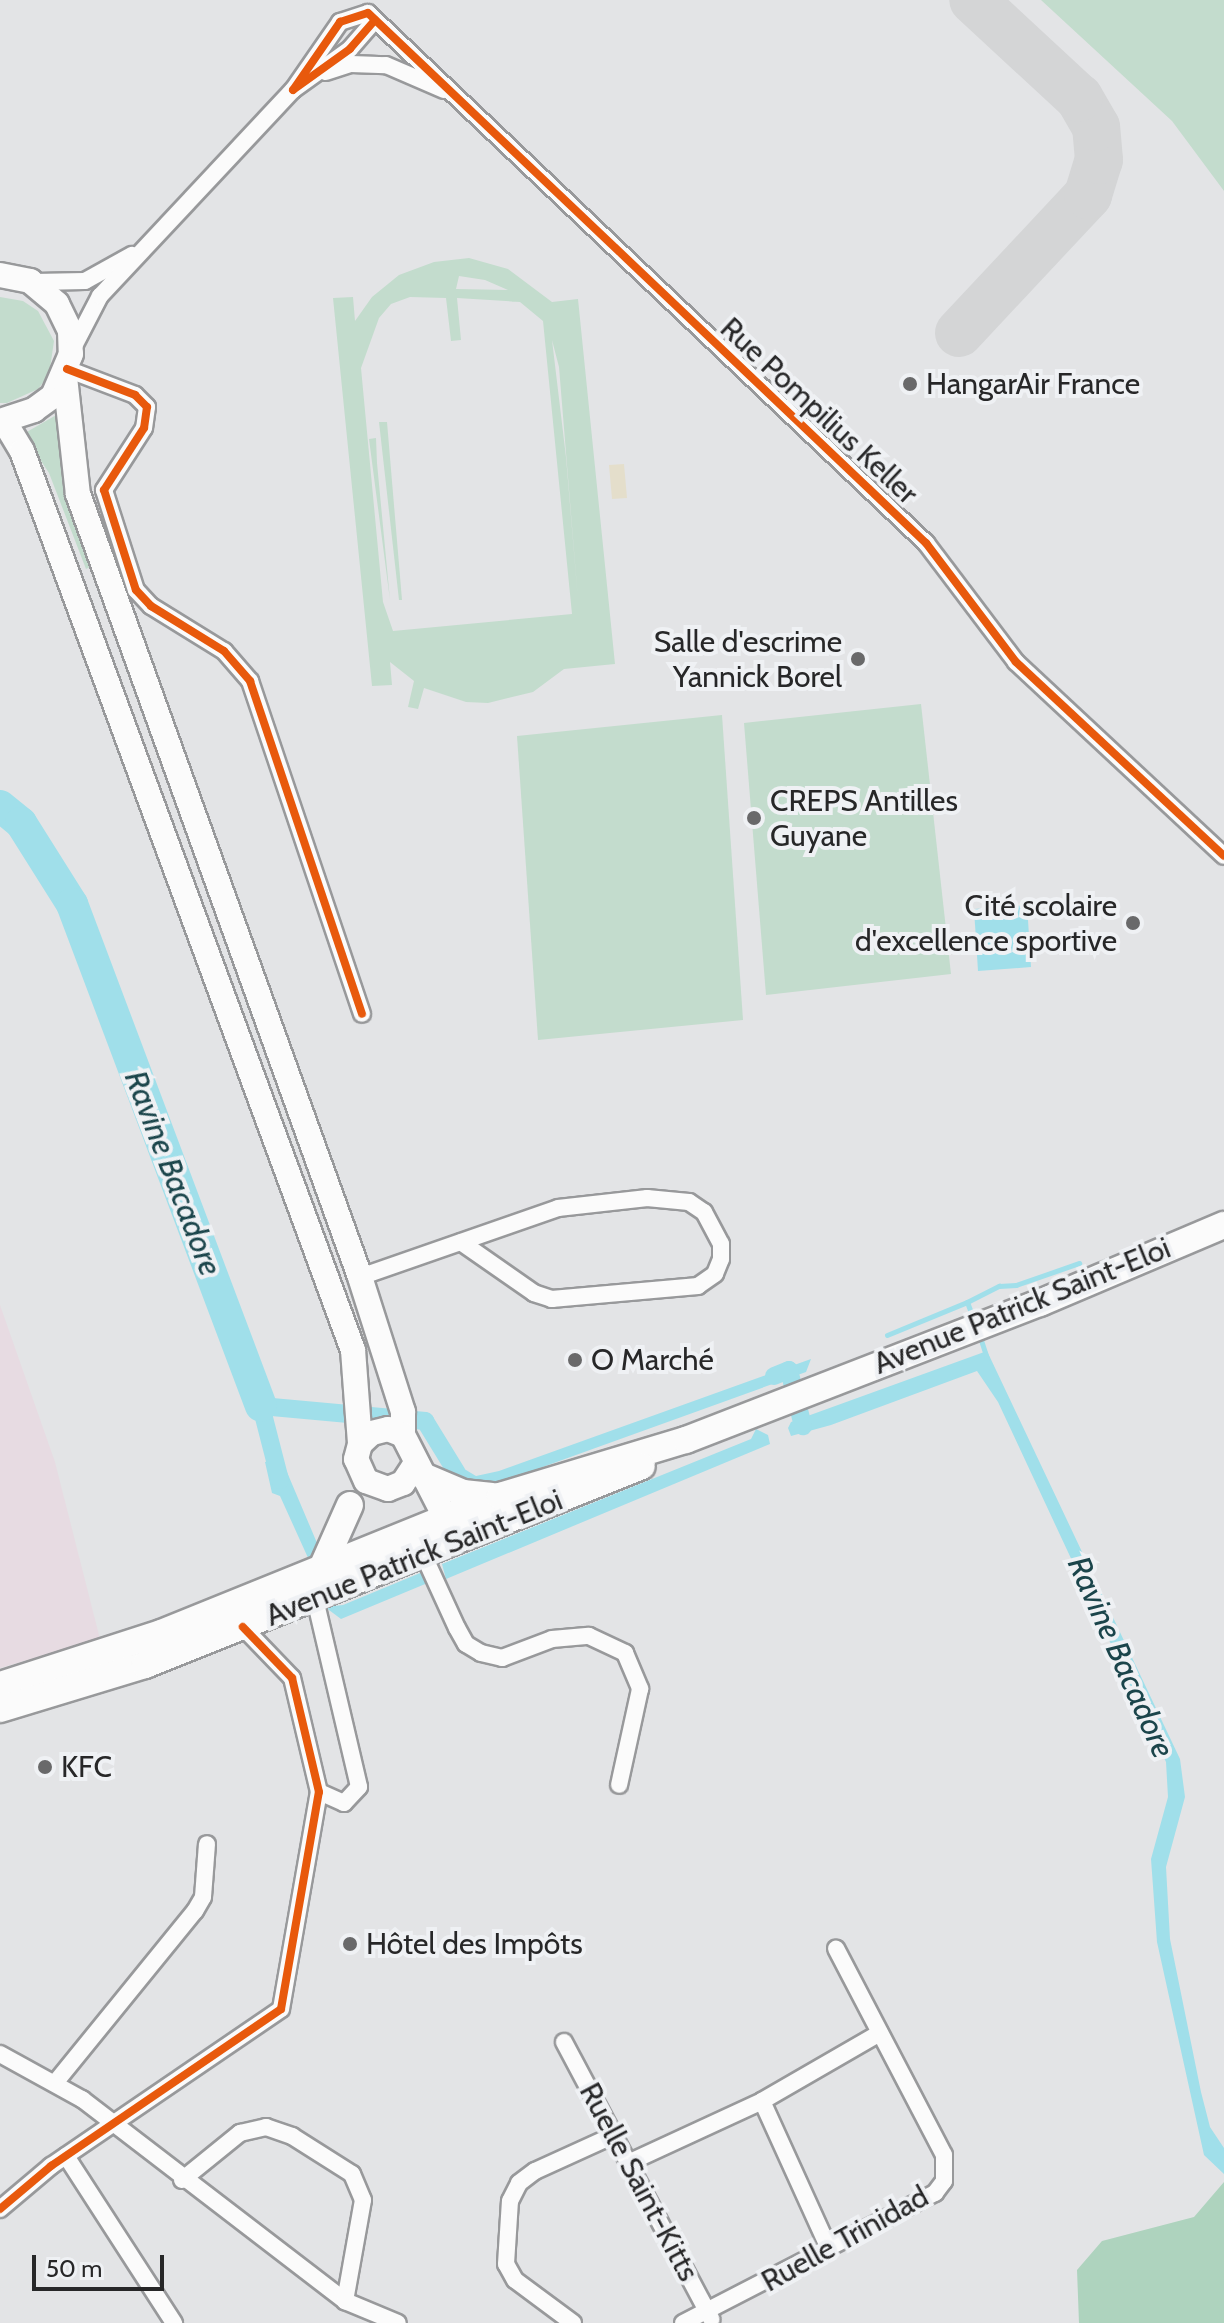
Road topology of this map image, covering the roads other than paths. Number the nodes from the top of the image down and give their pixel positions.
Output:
1 (371, 16) junction
2 (319, 74) junction
3 (293, 90) junction
4 (478, 113) junction
5 (148, 247) junction
6 (0, 275) edge
7 (30, 281) junction
8 (68, 366) junction
9 (2, 421) edge
10 (1224, 856) edge
11 (362, 1014) dead end
12 (1224, 1225) edge
13 (461, 1242) junction
14 (360, 1277) junction
15 (404, 1425) junction
16 (359, 1437) junction
17 (686, 1440) junction
18 (419, 1470) junction
19 (500, 1496) junction
20 (350, 1505) junction
21 (445, 1517) junction
22 (355, 1554) junction
23 (428, 1557) junction
24 (321, 1570) junction
25 (362, 1581) junction
26 (315, 1599) junction
27 (250, 1634) junction
28 (0, 1685) edge
29 (0, 1709) edge
30 (619, 1785) dead end
31 (319, 1792) junction
32 (207, 1844) dead end
33 (836, 1948) dead end
34 (880, 2033) junction
35 (564, 2042) dead end
36 (0, 2054) edge
37 (55, 2083) junction
38 (762, 2101) junction
39 (115, 2123) junction
40 (614, 2135) junction
41 (66, 2156) junction
42 (628, 2163) junction
43 (182, 2180) junction
44 (0, 2209) edge
45 (829, 2249) junction
46 (345, 2301) junction
47 (710, 2318) edge
48 (382, 2321) edge
49 (174, 2323) edge
50 (398, 2323) edge
51 (573, 2323) edge
52 (683, 2323) edge

1 - 2 street
1 - 3 street
1 - 4 street, Rue Pompilius Keller
2 - 3 street
2 - 4 street, Rue Pompilius Keller
3 - 5 street
4 - 10 street, Rue Pompilius Keller
5 - 7 street
5 - 8 street
6 - 7 main road
7 - 8 main road
8 - 9 main road
8 - 11 street
8 - 14 main road
9 - 16 main road
12 - 17 main road, Avenue Patrick Saint-Eloi
13 - 13 street
13 - 14 street
14 - 15 main road
15 - 16 main road
15 - 18 main road
16 - 18 main road
16 - 20 main road
17 - 19 main road, Avenue Patrick Saint-Eloi
17 - 23 main road, Avenue Patrick Saint-Eloi
18 - 19 main road
18 - 21 main road
19 - 21 main road, Avenue Patrick Saint-Eloi
20 - 22 main road
20 - 24 main road
21 - 22 main road, Avenue Patrick Saint-Eloi
21 - 23 main road
22 - 24 main road, Avenue Patrick Saint-Eloi
22 - 25 main road
23 - 25 main road, Avenue Patrick Saint-Eloi
23 - 30 street
24 - 28 main road, Avenue Patrick Saint-Eloi
25 - 26 main road, Avenue Patrick Saint-Eloi
26 - 27 main road, Avenue Patrick Saint-Eloi
26 - 31 street
27 - 29 main road, Avenue Patrick Saint-Eloi
27 - 31 street
31 - 39 street
32 - 37 street
33 - 34 street, Ruelle Trinidad
34 - 38 street
34 - 45 street, Ruelle Trinidad
35 - 40 street, Ruelle Saint-Kitts
36 - 37 street
37 - 39 street
38 - 42 street
38 - 45 street
39 - 41 street
39 - 43 street
40 - 42 street, Ruelle Saint-Kitts
40 - 51 street
41 - 44 street
41 - 49 street
42 - 47 street, Ruelle Saint-Kitts
43 - 46 street
43 - 46 street
45 - 47 street, Ruelle Trinidad
46 - 48 street
47 - 52 street, Ruelle Trinidad
48 - 50 street

